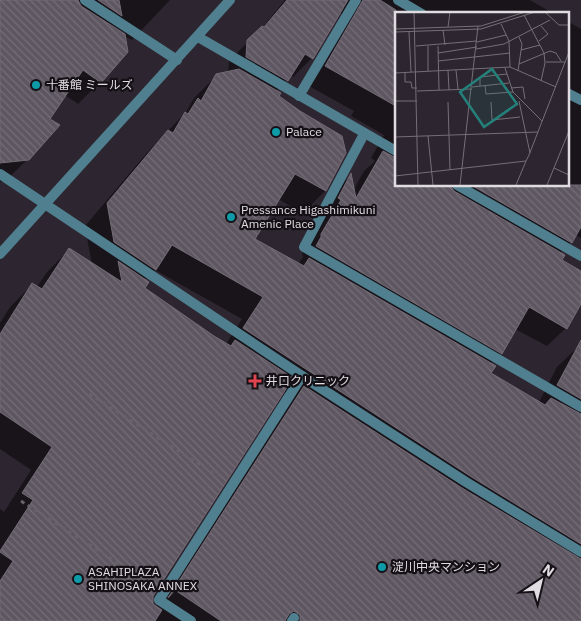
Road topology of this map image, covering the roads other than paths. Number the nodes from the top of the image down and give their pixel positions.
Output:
1 (85, 0) edge
2 (230, 0) edge
3 (356, 0) edge
4 (398, 0) edge
5 (419, 12) edge
6 (198, 37) junction
7 (177, 60) junction
8 (568, 94) edge
9 (299, 96) junction
10 (581, 100) edge
11 (364, 134) junction
12 (395, 150) edge
13 (0, 174) edge
14 (459, 186) edge
15 (45, 204) junction
16 (0, 254) edge
17 (581, 256) edge
18 (302, 376) junction
19 (581, 407) edge
20 (581, 552) edge
21 (191, 621) edge

1 - 7 street
2 - 6 street
3 - 9 street
4 - 5 street
6 - 7 street
6 - 9 street
7 - 15 street
8 - 10 street
9 - 11 street
11 - 12 street
11 - 19 street
13 - 15 street
14 - 17 street
15 - 16 street
15 - 18 street
18 - 20 street
18 - 21 street

